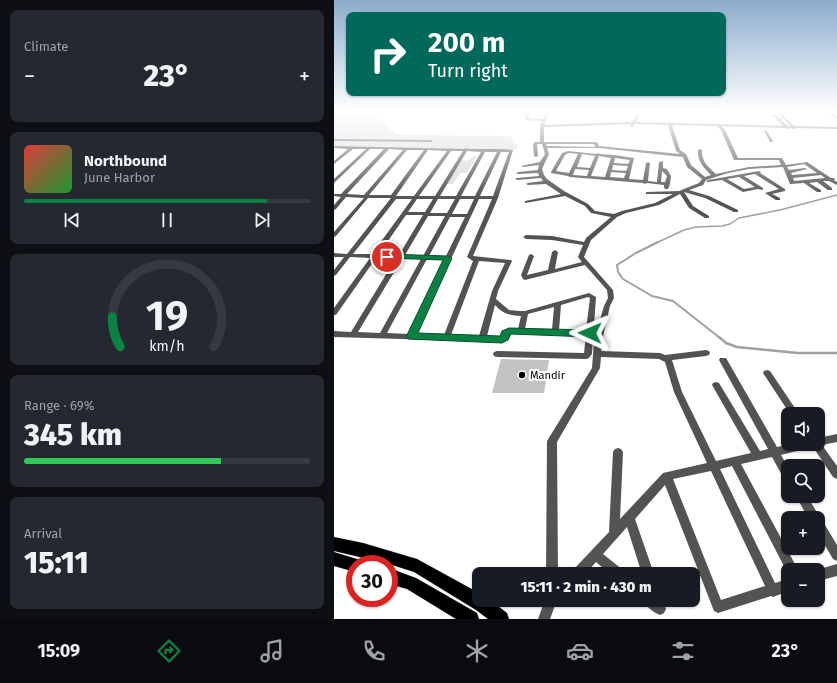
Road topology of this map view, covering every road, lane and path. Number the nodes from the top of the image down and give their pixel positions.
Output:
1 (419, 141) edge
2 (430, 141) dead end
3 (543, 141) edge
4 (675, 141) edge
5 (728, 141) edge
6 (543, 145) junction
7 (597, 147) junction
8 (647, 147) dead end
9 (334, 148) edge
10 (351, 148) junction
11 (369, 148) junction
12 (388, 148) junction
13 (610, 148) junction
14 (406, 149) junction
15 (429, 149) junction
16 (450, 149) junction
17 (466, 149) junction
18 (484, 150) junction
19 (500, 150) junction
20 (700, 150) dead end
21 (581, 153) junction
22 (598, 154) junction
23 (536, 156) dead end
24 (614, 156) junction
25 (684, 156) junction
26 (662, 162) dead end
27 (334, 163) edge
28 (541, 163) junction
29 (648, 163) dead end
30 (612, 164) junction
31 (630, 165) junction
32 (523, 166) dead end
33 (785, 166) junction
34 (574, 168) junction
35 (592, 168) junction
36 (662, 168) junction
37 (805, 169) dead end
38 (540, 171) junction
39 (610, 171) junction
40 (628, 172) junction
41 (762, 172) dead end
42 (788, 172) junction
43 (518, 173) dead end
44 (756, 173) junction
45 (822, 174) junction
46 (571, 175) junction
47 (739, 175) junction
48 (589, 176) junction
49 (715, 176) junction
50 (542, 177) junction
51 (791, 177) junction
52 (607, 178) junction
53 (724, 179) junction
54 (837, 179) edge
55 (517, 180) dead end
56 (626, 180) junction
57 (704, 180) junction
58 (830, 180) junction
59 (819, 181) junction
60 (334, 182) edge
61 (547, 182) junction
62 (806, 182) junction
63 (645, 183) junction
64 (659, 183) junction
65 (528, 184) dead end
66 (668, 184) junction
67 (837, 184) edge
68 (758, 188) junction
69 (830, 189) dead end
70 (682, 191) junction
71 (665, 192) junction
72 (819, 192) dead end
73 (648, 193) dead end
74 (768, 193) junction
75 (566, 194) junction
76 (334, 196) edge
77 (343, 196) junction
78 (365, 197) junction
79 (393, 198) junction
80 (415, 198) junction
81 (437, 198) junction
82 (457, 199) junction
83 (476, 199) junction
84 (494, 199) junction
85 (778, 200) dead end
86 (527, 202) dead end
87 (334, 208) edge
88 (736, 211) dead end
89 (404, 213) junction
90 (426, 214) junction
91 (448, 215) junction
92 (469, 216) junction
93 (615, 216) junction
94 (707, 217) dead end
95 (334, 235) edge
96 (526, 237) dead end
97 (585, 244) junction
98 (555, 252) dead end
99 (334, 255) edge
100 (346, 255) junction
101 (374, 256) junction
102 (531, 256) dead end
103 (401, 257) junction
104 (425, 258) junction
105 (448, 258) junction
106 (477, 259) junction
107 (586, 263) junction
108 (334, 267) edge
109 (550, 272) junction
110 (334, 274) edge
111 (493, 299) junction
112 (558, 303) junction
113 (334, 313) edge
114 (525, 313) junction
115 (520, 332) junction
116 (555, 333) junction
117 (590, 333) junction
118 (334, 334) edge
119 (353, 335) junction
120 (382, 336) junction
121 (411, 337) junction
122 (446, 338) junction
123 (482, 339) junction
124 (706, 353) dead end
125 (497, 354) dead end
126 (597, 354) junction
127 (664, 358) junction
128 (723, 360) dead end
129 (767, 373) dead end
130 (716, 385) dead end
131 (790, 407) edge
132 (837, 438) edge
133 (825, 441) edge
134 (781, 450) edge
135 (822, 451) edge
136 (618, 452) dead end
137 (773, 452) junction
138 (758, 456) junction
139 (734, 461) junction
140 (781, 465) edge
141 (714, 466) junction
142 (837, 474) edge
143 (667, 476) junction
144 (628, 516) junction
145 (614, 534) junction
146 (825, 535) edge
147 (334, 544) edge
148 (596, 555) junction
149 (837, 555) edge
150 (334, 559) edge
151 (346, 562) edge
152 (788, 563) edge
153 (552, 567) edge
154 (584, 567) edge
155 (611, 567) edge
156 (646, 567) edge
157 (837, 570) edge
158 (825, 573) edge
159 (398, 579) edge
160 (781, 588) edge
161 (773, 591) junction
162 (548, 607) edge
163 (471, 619) edge
164 (500, 619) edge
165 (544, 619) edge

1 - 2 street
3 - 6 street
4 - 25 street
5 - 33 street
6 - 7 street
6 - 7 street
6 - 23 street
6 - 28 street
7 - 13 street
8 - 13 street
9 - 10 street
10 - 11 street
10 - 27 street
11 - 12 street
11 - 60 street
12 - 14 street
12 - 77 street
13 - 25 street
14 - 15 street
14 - 78 street
15 - 16 street
15 - 79 street
16 - 17 street
16 - 80 street
17 - 18 street
17 - 81 street
18 - 19 street
18 - 82 street
19 - 83 street
19 - 84 street
20 - 49 street
21 - 22 street
21 - 34 street
21 - 46 street
22 - 24 street
22 - 35 street
24 - 30 street
24 - 31 street
25 - 57 street
26 - 36 street
28 - 32 street
28 - 38 street
29 - 63 street
30 - 31 street
30 - 39 street
31 - 40 street
33 - 42 street
33 - 45 street
33 - 49 street
34 - 35 street
34 - 46 street
35 - 48 street
36 - 64 street
36 - 66 street
37 - 42 street
38 - 43 street
38 - 50 street
39 - 40 street
39 - 52 street
40 - 56 street
41 - 44 street
42 - 51 street
44 - 47 street
44 - 74 street
45 - 51 street
45 - 58 street
46 - 48 street
47 - 53 street
47 - 68 street
48 - 52 street
49 - 57 street
50 - 55 street
50 - 61 street
51 - 62 street
52 - 56 street
53 - 57 street
53 - 68 street
54 - 58 street
56 - 63 street
57 - 70 street
58 - 59 street
58 - 67 street
59 - 62 street
59 - 69 street
61 - 65 street
61 - 75 street
62 - 72 street
63 - 64 street
64 - 66 street
66 - 71 street
68 - 74 street
70 - 71 street
70 - 88 street
70 - 93 street
70 - 94 street
71 - 73 street
74 - 85 street
75 - 86 street
75 - 93 street
76 - 77 street
77 - 78 street
77 - 87 street
78 - 79 street
78 - 95 street
79 - 80 street
79 - 100 street
80 - 81 street
80 - 89 street
81 - 82 street
81 - 90 street
82 - 83 street
82 - 91 street
83 - 84 street
83 - 92 street
84 - 106 street
89 - 90 street
89 - 101 street
90 - 91 street
90 - 103 street
91 - 92 street
91 - 104 street
92 - 105 street
93 - 97 street
96 - 97 street
97 - 107 street
98 - 109 street
99 - 100 street
100 - 101 street
100 - 108 street
100 - 110 street
101 - 103 street
101 - 113 street
102 - 109 street
103 - 104 street
103 - 119 street
104 - 105 street
104 - 120 street
105 - 121 street
106 - 111 street
106 - 122 street
107 - 109 street
107 - 126 street
111 - 114 street
111 - 123 street
112 - 114 street
112 - 116 street
112 - 117 street
114 - 115 street
115 - 116 street
115 - 123 street
116 - 117 street
117 - 125 street
118 - 119 street
119 - 120 street
120 - 121 street
121 - 122 street
122 - 123 street
124 - 127 street
126 - 127 street
126 - 153 street
127 - 141 street
128 - 137 street
129 - 131 street
130 - 138 street
132 - 133 street
134 - 137 street
135 - 142 street
136 - 145 street
137 - 138 street
137 - 140 street
138 - 139 street
139 - 141 street
139 - 152 street
141 - 143 street
141 - 161 street
143 - 144 street
143 - 161 street
144 - 145 street
144 - 156 street
145 - 148 street
146 - 149 street
147 - 164 main road
148 - 154 street
148 - 155 street
150 - 151 main road
157 - 158 street
159 - 163 main road
160 - 161 street
162 - 165 street

